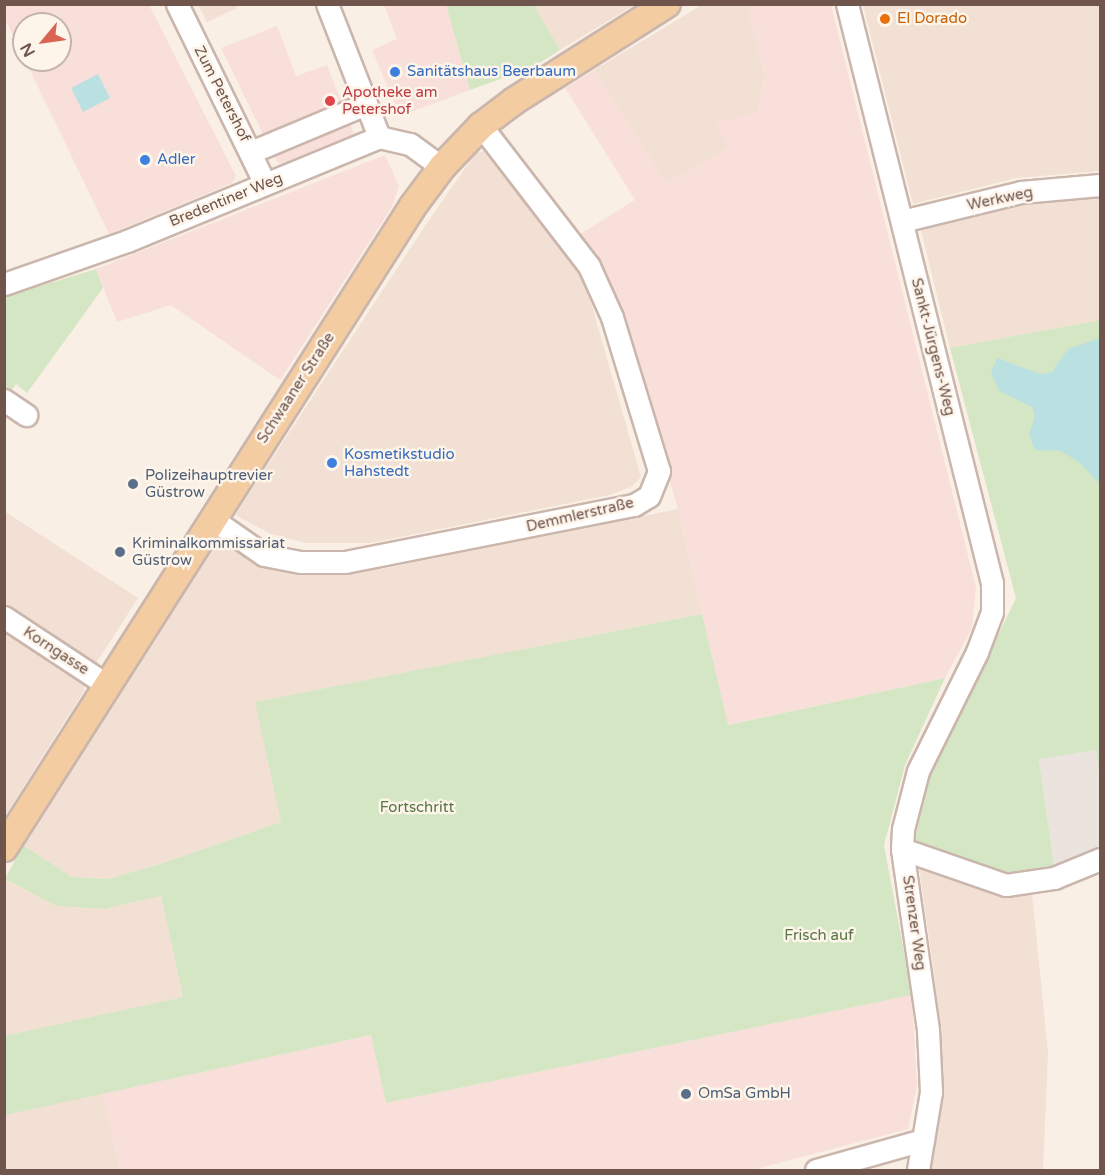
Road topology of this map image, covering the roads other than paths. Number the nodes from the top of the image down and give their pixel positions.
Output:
1 (177, 4) edge
2 (327, 4) edge
3 (667, 4) edge
4 (847, 4) edge
5 (366, 104) junction
6 (481, 126) junction
7 (379, 137) junction
8 (251, 152) junction
9 (442, 167) junction
10 (265, 184) junction
11 (1101, 185) edge
12 (902, 221) junction
13 (4, 284) edge
14 (4, 400) edge
15 (26, 415) dead end
16 (212, 519) junction
17 (4, 617) edge
18 (107, 685) junction
19 (960, 686) joint
20 (4, 848) edge
21 (903, 849) junction
22 (1101, 860) edge
23 (923, 1140) junction
24 (816, 1170) edge
25 (918, 1170) edge

1 - 8 street, Zum Petershof
2 - 5 street
3 - 6 main road, Schwaaner Straße
4 - 12 street, Sankt-Jürgens-Weg
5 - 7 street
5 - 8 street
6 - 9 main road, Schwaaner Straße
6 - 16 street, Demmlerstraße
7 - 9 street
7 - 10 street, Bredentiner Weg
8 - 10 street, Zum Petershof
9 - 16 main road, Schwaaner Straße
10 - 13 street, Bredentiner Weg
11 - 12 street, Werkweg
12 - 19 street, Sankt-Jürgens-Weg
14 - 15 street
16 - 18 main road, Schwaaner Straße
17 - 18 street, Korngasse
18 - 20 main road, Schwaaner Straße
19 - 21 street, Strenzer Weg
21 - 22 street
21 - 23 street, Strenzer Weg
23 - 24 street
23 - 25 street, Strenzer Weg

